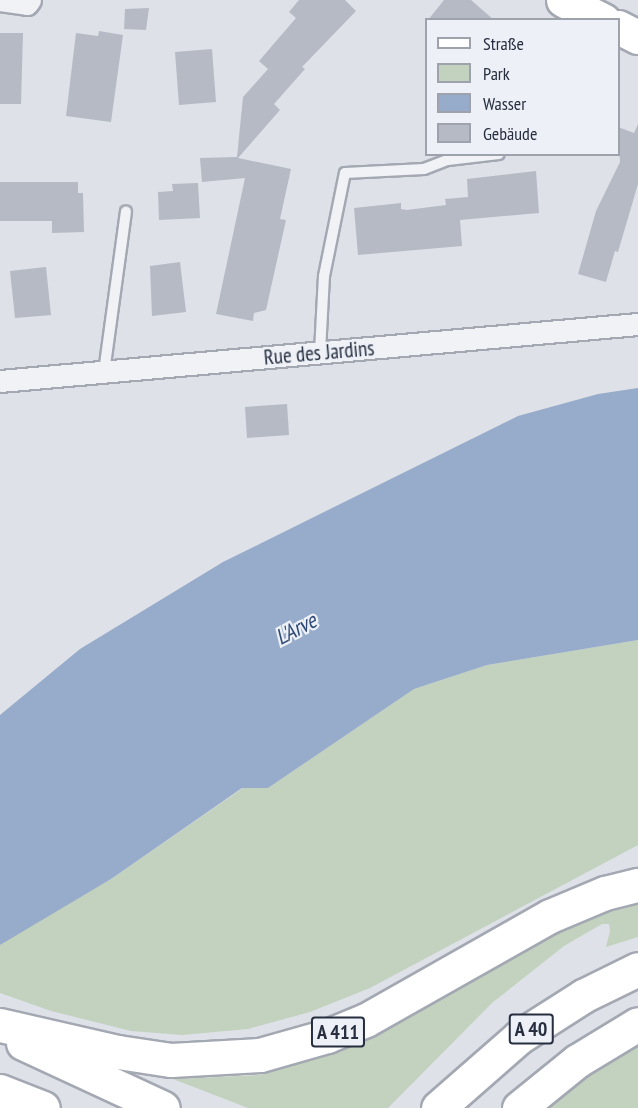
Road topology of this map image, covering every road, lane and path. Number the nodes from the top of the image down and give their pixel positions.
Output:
1 (0, 0) edge
2 (30, 0) edge
3 (563, 0) edge
4 (599, 18) edge
5 (620, 28) edge
6 (638, 37) edge
7 (479, 156) edge
8 (126, 211) dead end
9 (638, 324) edge
10 (320, 352) junction
11 (104, 372) junction
12 (0, 381) edge
13 (638, 885) edge
14 (638, 969) edge
15 (638, 1024) edge
16 (3, 1029) edge
17 (0, 1091) edge
18 (43, 1108) edge
19 (163, 1108) edge
20 (438, 1108) edge
21 (519, 1108) edge

1 - 2 street
3 - 4 main road
5 - 6 main road
7 - 10 lane
8 - 11 lane
9 - 10 street, Rue des Jardins
10 - 11 street, Rue des Jardins
11 - 12 street, Rue des Jardins
13 - 16 main road, A 411
14 - 20 main road, A 40
15 - 21 main road
16 - 19 main road, A 411
17 - 18 main road

